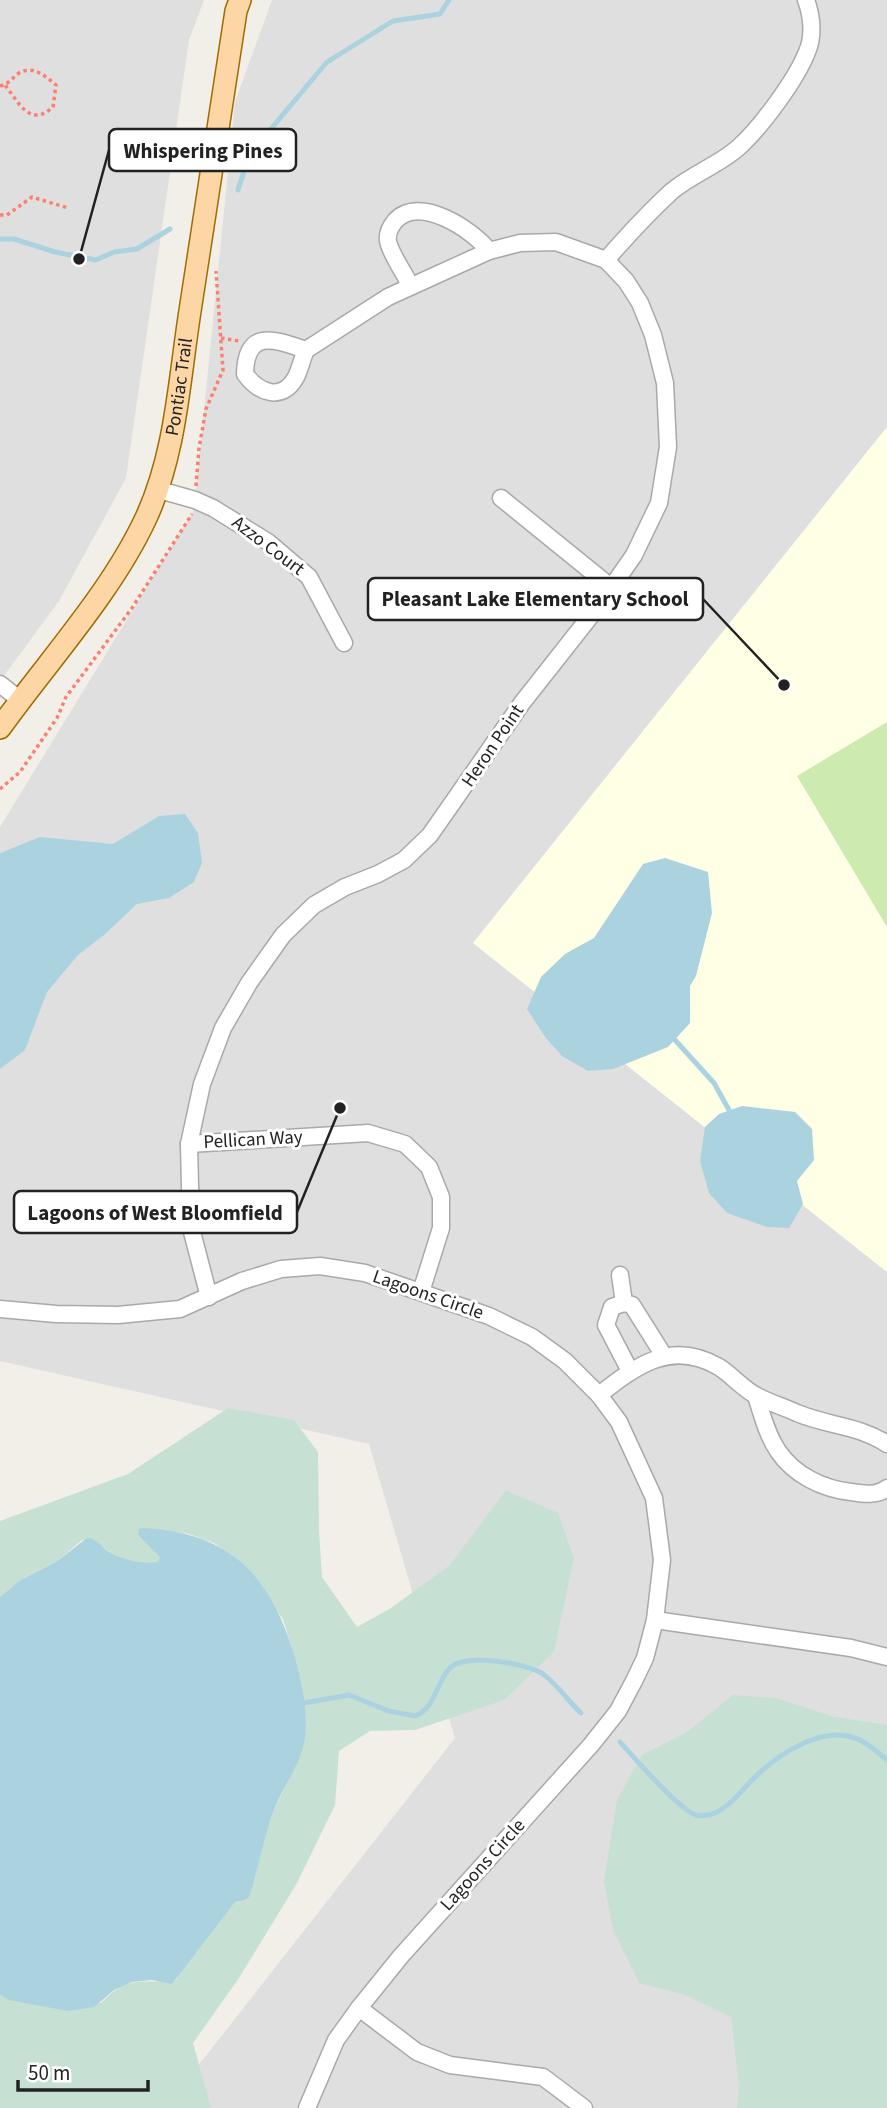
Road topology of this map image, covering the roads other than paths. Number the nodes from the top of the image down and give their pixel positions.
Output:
1 (240, 0) edge
2 (806, 0) edge
3 (489, 251) junction
4 (606, 260) junction
5 (410, 285) junction
6 (306, 350) dead end
7 (156, 489) junction
8 (501, 498) dead end
9 (612, 587) junction
10 (344, 643) dead end
11 (0, 684) edge
12 (20, 700) junction
13 (0, 728) edge
14 (189, 1144) junction
15 (620, 1275) dead end
16 (421, 1292) junction
17 (209, 1297) junction
18 (624, 1303) junction
19 (0, 1309) edge
20 (664, 1356) junction
21 (630, 1371) junction
22 (599, 1395) junction
23 (756, 1396) junction
24 (887, 1444) edge
25 (887, 1488) edge
26 (655, 1620) junction
27 (887, 1657) edge
28 (359, 2008) junction
29 (307, 2108) edge
30 (584, 2108) edge

1 - 7 main road, Pontiac Trail
2 - 4 street
3 - 4 street, Heron Point
3 - 5 street, Heron Point
3 - 5 street
4 - 9 street, Heron Point
5 - 6 street, Heron Point
7 - 10 street, Azzo Court
7 - 12 main road, Pontiac Trail
8 - 9 street
9 - 14 street, Heron Point
11 - 12 street
12 - 13 main road, Pontiac Trail
14 - 16 street, Pellican Way
14 - 17 street, Heron Point
15 - 18 street
16 - 17 street, Lagoons Circle
16 - 22 street, Lagoons Circle
17 - 19 street, Lagoons Circle
18 - 20 street
18 - 21 street
20 - 21 street
20 - 23 street
21 - 22 street
22 - 26 street, Lagoons Circle
23 - 24 street
23 - 25 street
26 - 27 street
26 - 28 street, Lagoons Circle
28 - 29 street, Lagoons Circle
28 - 30 street

